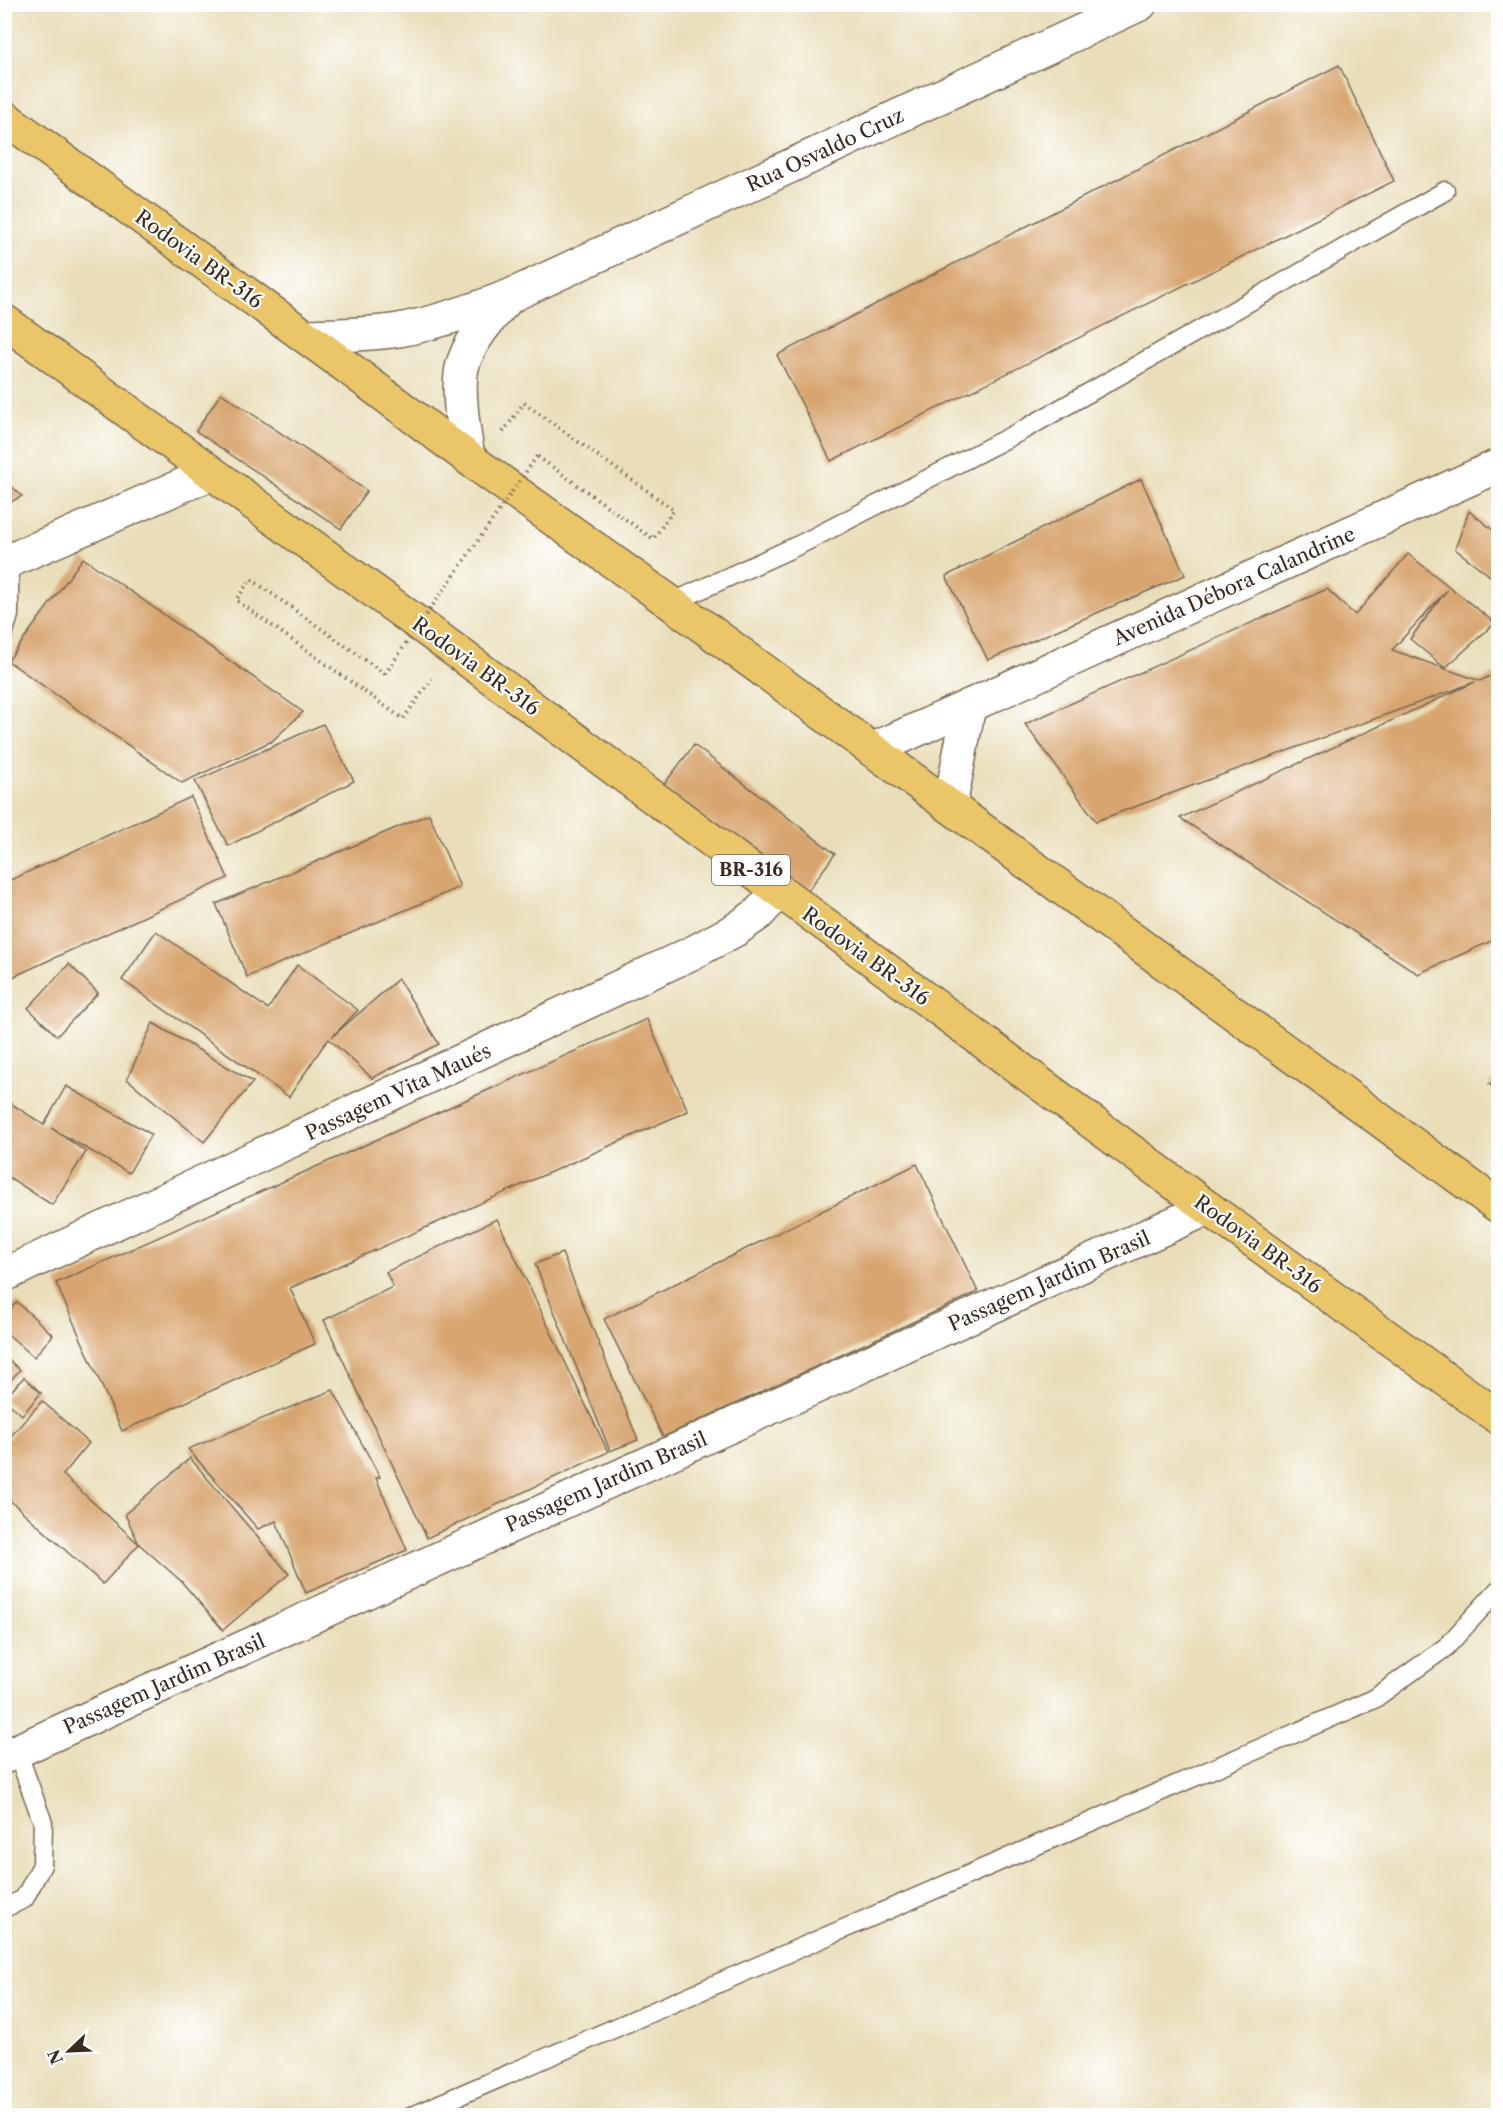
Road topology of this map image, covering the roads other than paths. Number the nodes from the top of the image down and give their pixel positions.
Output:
1 (1140, 4) edge
2 (4, 117) edge
3 (1445, 191) dead end
4 (510, 296) junction
5 (4, 321) edge
6 (305, 336) junction
7 (474, 461) junction
8 (1498, 466) edge
9 (211, 473) junction
10 (7, 562) edge
11 (671, 603) junction
12 (4, 632) edge
13 (969, 706) junction
14 (872, 750) junction
15 (950, 806) junction
16 (779, 891) junction
17 (1498, 1206) edge
18 (1208, 1208) junction
19 (4, 1275) edge
20 (1498, 1417) edge
21 (1498, 1590) edge
22 (11, 1754) edge
23 (4, 1908) edge
24 (412, 2115) edge

1 - 4 street, Rua Osvaldo Cruz
2 - 6 highway, Rodovia BR-316
3 - 11 lane
4 - 6 street, Rua Osvaldo Cruz
4 - 7 street, Rua Osvaldo Cruz
5 - 9 highway, Rodovia BR-316 / BR-316
6 - 7 highway, Rodovia BR-316
7 - 11 highway, Rodovia BR-316
8 - 13 street, Avenida Débora Calandrine
9 - 10 street
9 - 16 highway, Rodovia BR-316 / BR-316
10 - 12 lane
11 - 14 highway, Rodovia BR-316
13 - 14 street, Avenida Débora Calandrine
13 - 15 street
14 - 15 highway, Rodovia BR-316
15 - 17 highway, Rodovia BR-316
16 - 18 highway, Rodovia BR-316 / BR-316
16 - 19 street, Passagem Vita Maués
18 - 20 highway, Rodovia BR-316 / BR-316
18 - 22 street, Passagem Jardim Brasil
21 - 24 lane
22 - 23 lane

